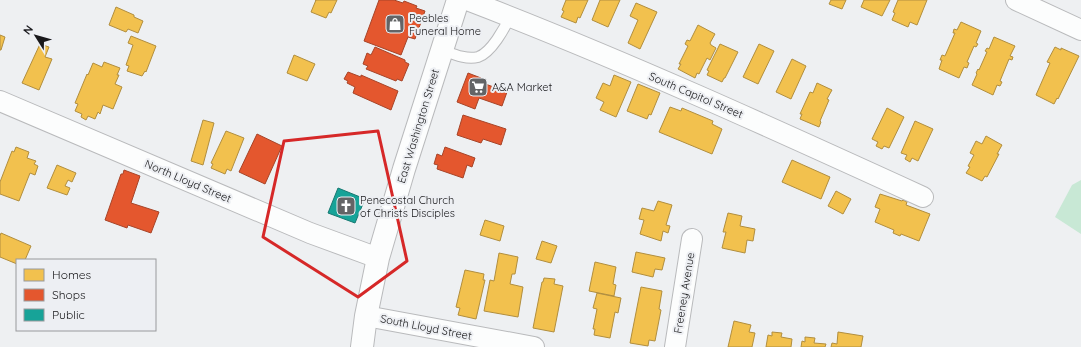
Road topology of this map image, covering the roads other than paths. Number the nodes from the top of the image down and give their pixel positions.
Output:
1 (458, 0) edge
2 (467, 0) edge
3 (1016, 0) edge
4 (510, 16) junction
5 (1081, 30) edge
6 (442, 50) junction
7 (0, 101) edge
8 (923, 197) dead end
9 (692, 238) dead end
10 (378, 258) junction
11 (366, 316) junction
12 (362, 347) edge
13 (534, 347) edge
14 (675, 347) edge

1 - 6 main road, East Washington Street
2 - 4 street, South Capitol Street
3 - 5 street
4 - 6 lane
4 - 8 street, South Capitol Street
6 - 10 main road, East Washington Street
7 - 10 street, North Lloyd Street
9 - 14 street, Freeney Avenue
10 - 11 main road, East Washington Street
11 - 12 main road, East Washington Street
11 - 13 street, South Lloyd Street

